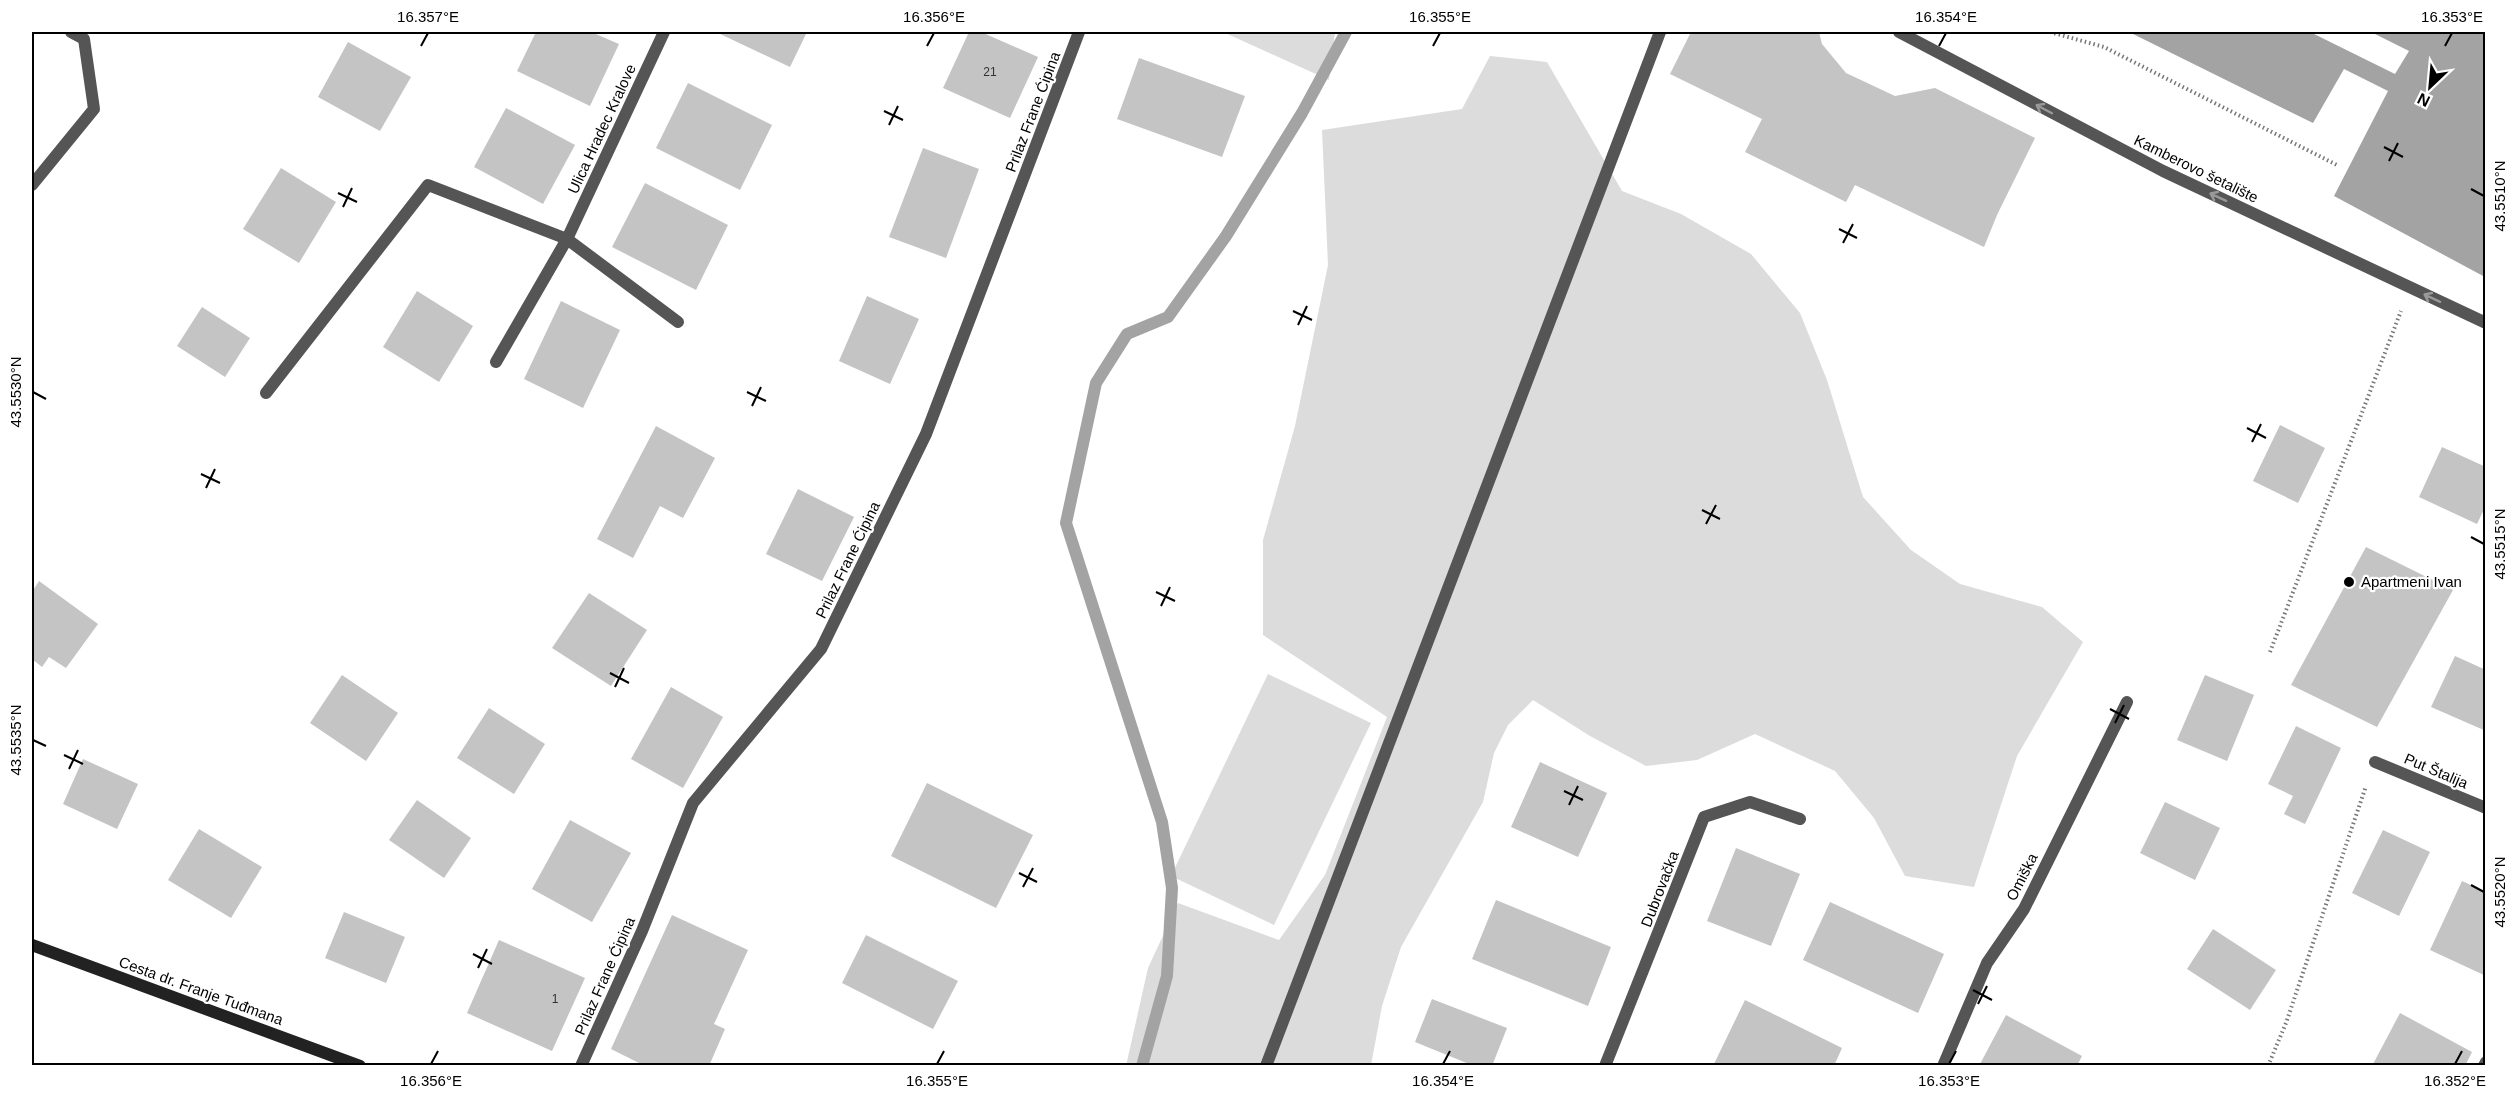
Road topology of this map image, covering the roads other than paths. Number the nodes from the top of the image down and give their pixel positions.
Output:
1 (71, 32) edge
2 (664, 32) edge
3 (1079, 32) edge
4 (1660, 32) edge
5 (1899, 32) edge
6 (32, 185) edge
7 (567, 239) junction
8 (678, 322) dead end
9 (2486, 323) edge
10 (496, 362) dead end
11 (266, 393) dead end
12 (2127, 702) dead end
13 (2375, 762) road end
14 (2486, 808) edge
15 (1800, 819) dead end
16 (32, 945) edge
17 (360, 1065) edge
18 (581, 1065) edge
19 (1266, 1065) edge
20 (1605, 1065) edge
21 (1943, 1065) edge

1 - 6 street
2 - 7 street, Ulica Hradec Kralove
3 - 18 street, Prilaz Frane Ćipina
4 - 19 street
9 -> 5 street, Kamberovo šetalište
7 - 8 street
7 - 10 street, Ulica Hradec Kralove
7 - 11 street
12 - 21 street, Omiška
13 - 14 street, Put Štalija
15 - 20 street, Dubrovačka
16 - 17 main road, Cesta dr. Franje Tuđmana

